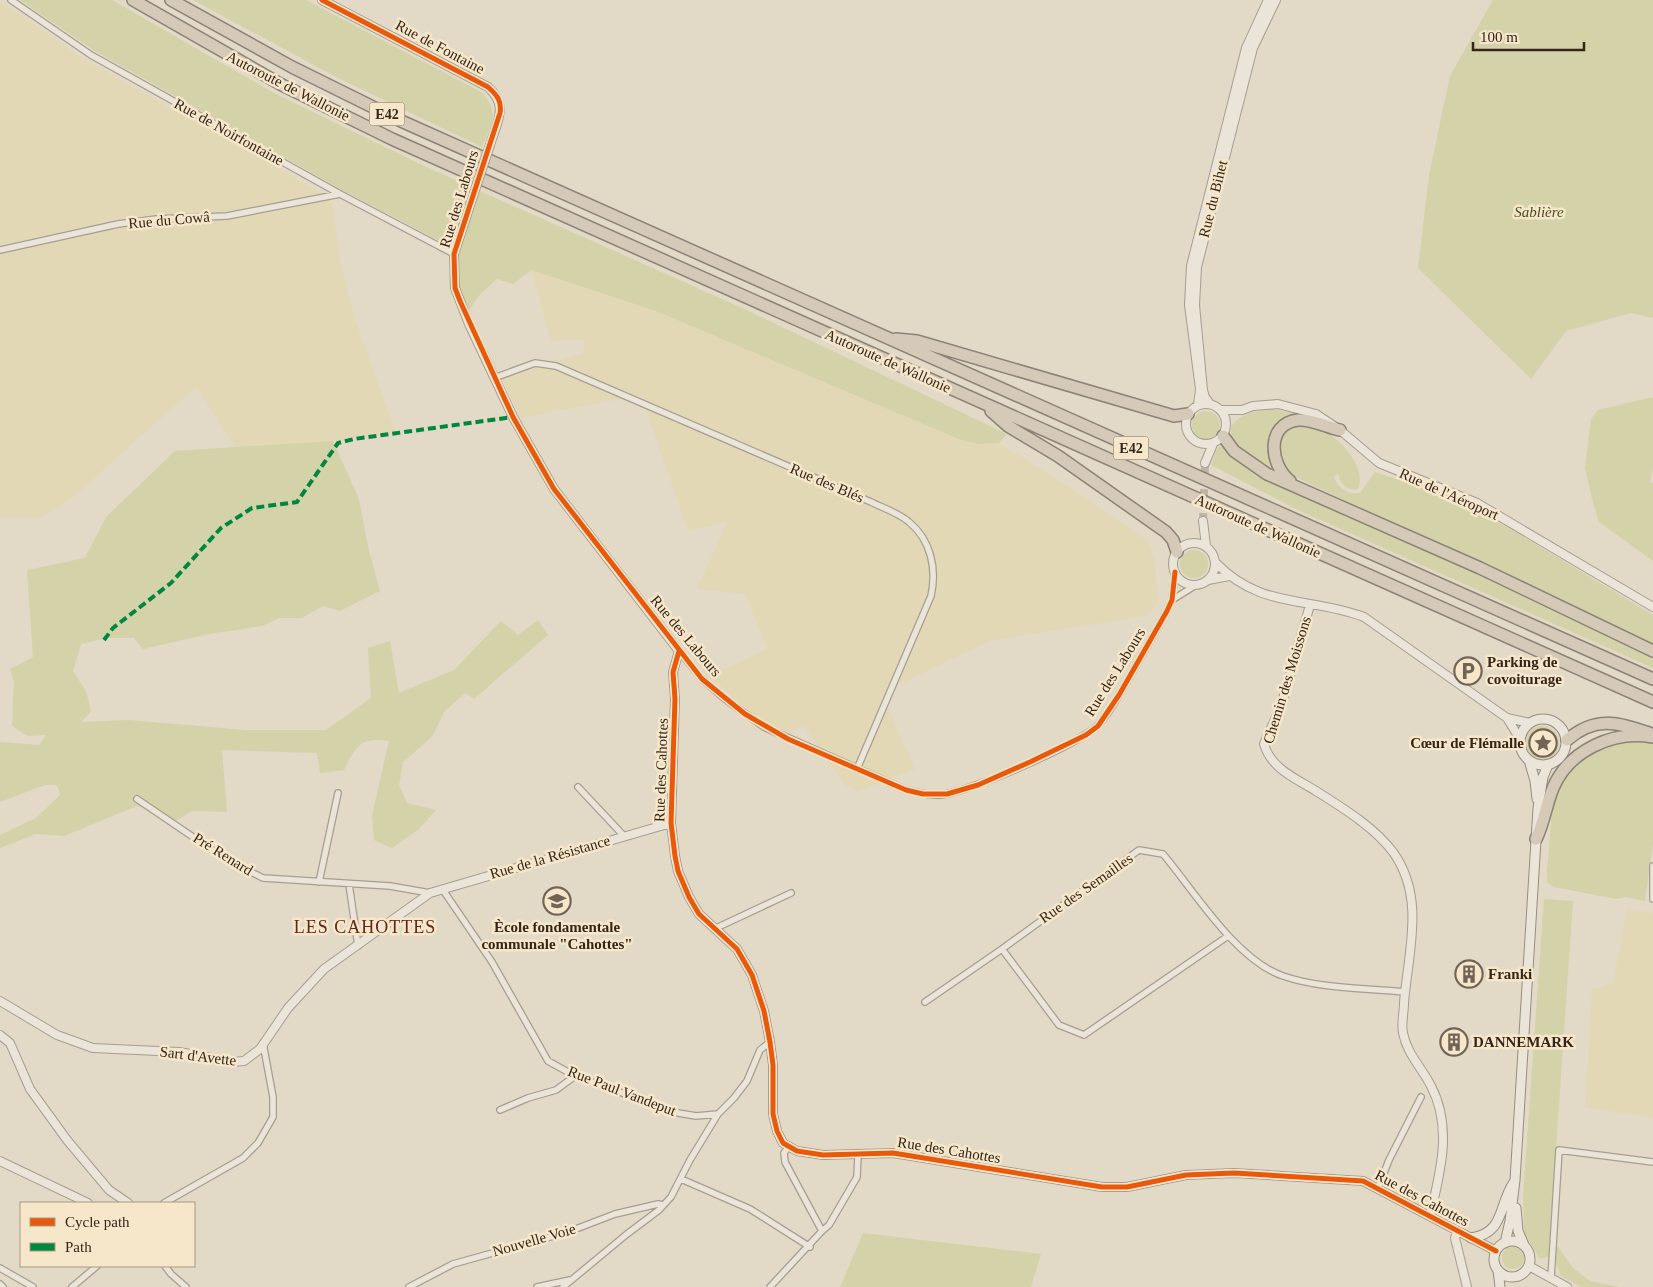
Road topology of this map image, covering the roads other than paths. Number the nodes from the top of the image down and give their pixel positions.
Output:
1 (11, 0) edge
2 (133, 0) edge
3 (171, 0) edge
4 (322, 0) edge
5 (1268, 0) edge
6 (1276, 0) edge
7 (490, 145) joint
8 (340, 194) junction
9 (0, 250) edge
10 (454, 254) junction
11 (886, 338) junction
12 (494, 378) junction
13 (983, 404) junction
14 (1210, 404) junction
15 (1198, 405) junction
16 (1221, 410) junction
17 (1242, 410) junction
18 (1188, 414) junction
19 (1340, 430) junction
20 (1225, 432) junction
21 (1200, 444) junction
22 (1213, 444) junction
23 (1302, 490) junction
24 (1203, 521) tunnel mouth
25 (1202, 530) junction
26 (1193, 543) junction
27 (1206, 546) junction
28 (1177, 552) junction
29 (1215, 562) junction
30 (1175, 572) junction
31 (1229, 576) junction
32 (1208, 580) junction
33 (1196, 585) junction
34 (1172, 600) junction
35 (1310, 605) junction
36 (1653, 608) edge
37 (679, 651) junction
38 (1653, 651) edge
39 (1653, 679) edge
40 (1653, 702) edge
41 (1507, 718) junction
42 (1530, 723) junction
43 (1653, 736) edge
44 (1520, 739) junction
45 (1567, 740) junction
46 (1529, 760) junction
47 (1548, 765) junction
48 (857, 769) junction
49 (578, 787) dead end
50 (338, 793) dead end
51 (138, 799) dead end
52 (1538, 808) junction
53 (671, 823) junction
54 (624, 836) junction
55 (1536, 839) junction
56 (1653, 866) edge
57 (319, 882) junction
58 (349, 884) junction
59 (443, 890) junction
60 (790, 892) dead end
61 (430, 894) junction
62 (1653, 899) edge
63 (714, 929) junction
64 (1228, 936) junction
65 (358, 946) junction
66 (1002, 949) junction
67 (1405, 992) junction
68 (0, 1002) edge
69 (925, 1002) dead end
70 (0, 1035) edge
71 (770, 1042) junction
72 (263, 1043) junction
73 (575, 1076) junction
74 (1421, 1097) dead end
75 (500, 1110) dead end
76 (718, 1114) junction
77 (789, 1146) junction
78 (858, 1155) junction
79 (0, 1161) edge
80 (1653, 1162) edge
81 (681, 1179) junction
82 (1515, 1180) junction
83 (1378, 1188) junction
84 (86, 1202) edge
85 (127, 1202) edge
86 (166, 1202) edge
87 (663, 1205) junction
88 (1430, 1216) junction
89 (822, 1231) junction
90 (1457, 1231) junction
91 (1471, 1238) junction
92 (1505, 1243) junction
93 (1524, 1245) junction
94 (810, 1247) junction
95 (1496, 1251) junction
96 (1529, 1266) junction
97 (96, 1267) edge
98 (167, 1267) edge
99 (0, 1268) edge
100 (1498, 1270) junction
101 (1517, 1276) junction
102 (1551, 1278) junction
103 (570, 1280) junction
104 (0, 1284) edge
105 (3, 1287) edge
106 (33, 1287) edge
107 (72, 1287) edge
108 (186, 1287) edge
109 (409, 1287) edge
110 (537, 1287) edge
111 (563, 1287) edge
112 (770, 1287) edge
113 (1467, 1287) edge
114 (1500, 1287) edge
115 (1511, 1287) edge
116 (1567, 1287) edge

1 - 8 street, Rue de Noirfontaine
2 - 13 highway, Autoroute de Wallonie / E42
3 - 11 highway, Autoroute de Wallonie / E42
4 - 7 street, Rue de Fontaine
5 - 15 street, Rue du Bihet
6 - 14 street, Rue du Bihet
7 - 10 street, Rue des Labours, bridge
8 - 9 street, Rue du Cowâ
8 - 10 street, Rue de Noirfontaine
10 - 12 street, Rue des Labours
11 - 18 highway
11 - 39 highway, Autoroute de Wallonie / E42
12 - 37 street, Rue des Labours
12 - 48 street, Rue des Blés
13 - 28 highway
13 - 40 highway, Autoroute de Wallonie / E42
14 - 15 street
14 - 16 street
15 - 18 street
16 - 17 street, Rue de l'Aéroport
16 - 20 street
17 - 19 street, Rue de l'Aéroport
17 - 20 street
18 - 21 street
19 - 23 highway
19 - 36 street, Rue de l'Aéroport
20 - 22 street
20 - 23 highway
21 - 22 street
21 - 22 street
23 - 38 highway
24 - 25 street
25 - 26 street
25 - 27 street
26 - 27 street
26 - 28 street
27 - 29 street
28 - 30 street
29 - 31 street
29 - 32 street
30 - 33 street
30 - 34 street, Rue des Labours
31 - 32 street
31 - 35 street
32 - 33 street
33 - 34 street, Rue des Labours
34 - 48 street, Rue des Labours
35 - 41 street
35 - 67 street, Chemin des Moissons
37 - 48 street, Rue des Labours
37 - 53 street, Rue des Cahottes
41 - 42 street
41 - 44 street
42 - 44 main road
42 - 45 main road
43 - 45 highway
43 - 55 highway
44 - 46 main road
45 - 47 main road
46 - 47 main road
46 - 52 main road
47 - 52 main road
49 - 54 street
50 - 57 street
51 - 57 street, Pré Renard
52 - 55 main road
53 - 54 street, Rue de la Résistance
53 - 63 street, Rue des Cahottes
54 - 59 street, Rue de la Résistance
55 - 82 main road
56 - 62 street
57 - 58 street, Pré Renard
58 - 61 street, Pré Renard
58 - 65 street
59 - 61 street, Rue de la Résistance
59 - 73 street, Rue Paul Vandeput
60 - 63 street
61 - 65 street, Sart d'Avette
63 - 71 street, Rue des Cahottes
64 - 66 street
64 - 66 street, Rue des Semailles
64 - 67 street, Rue des Semailles
65 - 72 street, Sart d'Avette
66 - 69 street, Rue des Semailles
67 - 88 street, Chemin des Moissons
68 - 72 street, Sart d'Avette
70 - 85 street
71 - 76 street
71 - 77 street, Rue des Cahottes
72 - 86 street
73 - 75 street
73 - 76 street, Rue Paul Vandeput
74 - 83 street
76 - 81 street
77 - 78 street, Rue des Cahottes
77 - 89 street
78 - 83 street, Rue des Cahottes
78 - 89 street
79 - 84 street
80 - 102 street
81 - 87 street
81 - 94 street
82 - 91 main road
82 - 92 main road
82 - 93 main road
83 - 88 street, Rue des Cahottes
87 - 103 street
87 - 109 street, Nouvelle Voie
88 - 90 street, Rue des Cahottes
89 - 94 street
90 - 91 street, Rue des Cahottes
90 - 113 street
91 - 95 street, Rue des Cahottes
92 - 93 main road
92 - 95 main road
93 - 96 main road
94 - 112 street
95 - 100 main road
96 - 101 main road
96 - 102 street
97 - 107 street
98 - 108 street
99 - 106 street
100 - 101 main road
100 - 114 main road
101 - 115 main road
102 - 116 street
103 - 110 street
103 - 111 street
104 - 105 street

